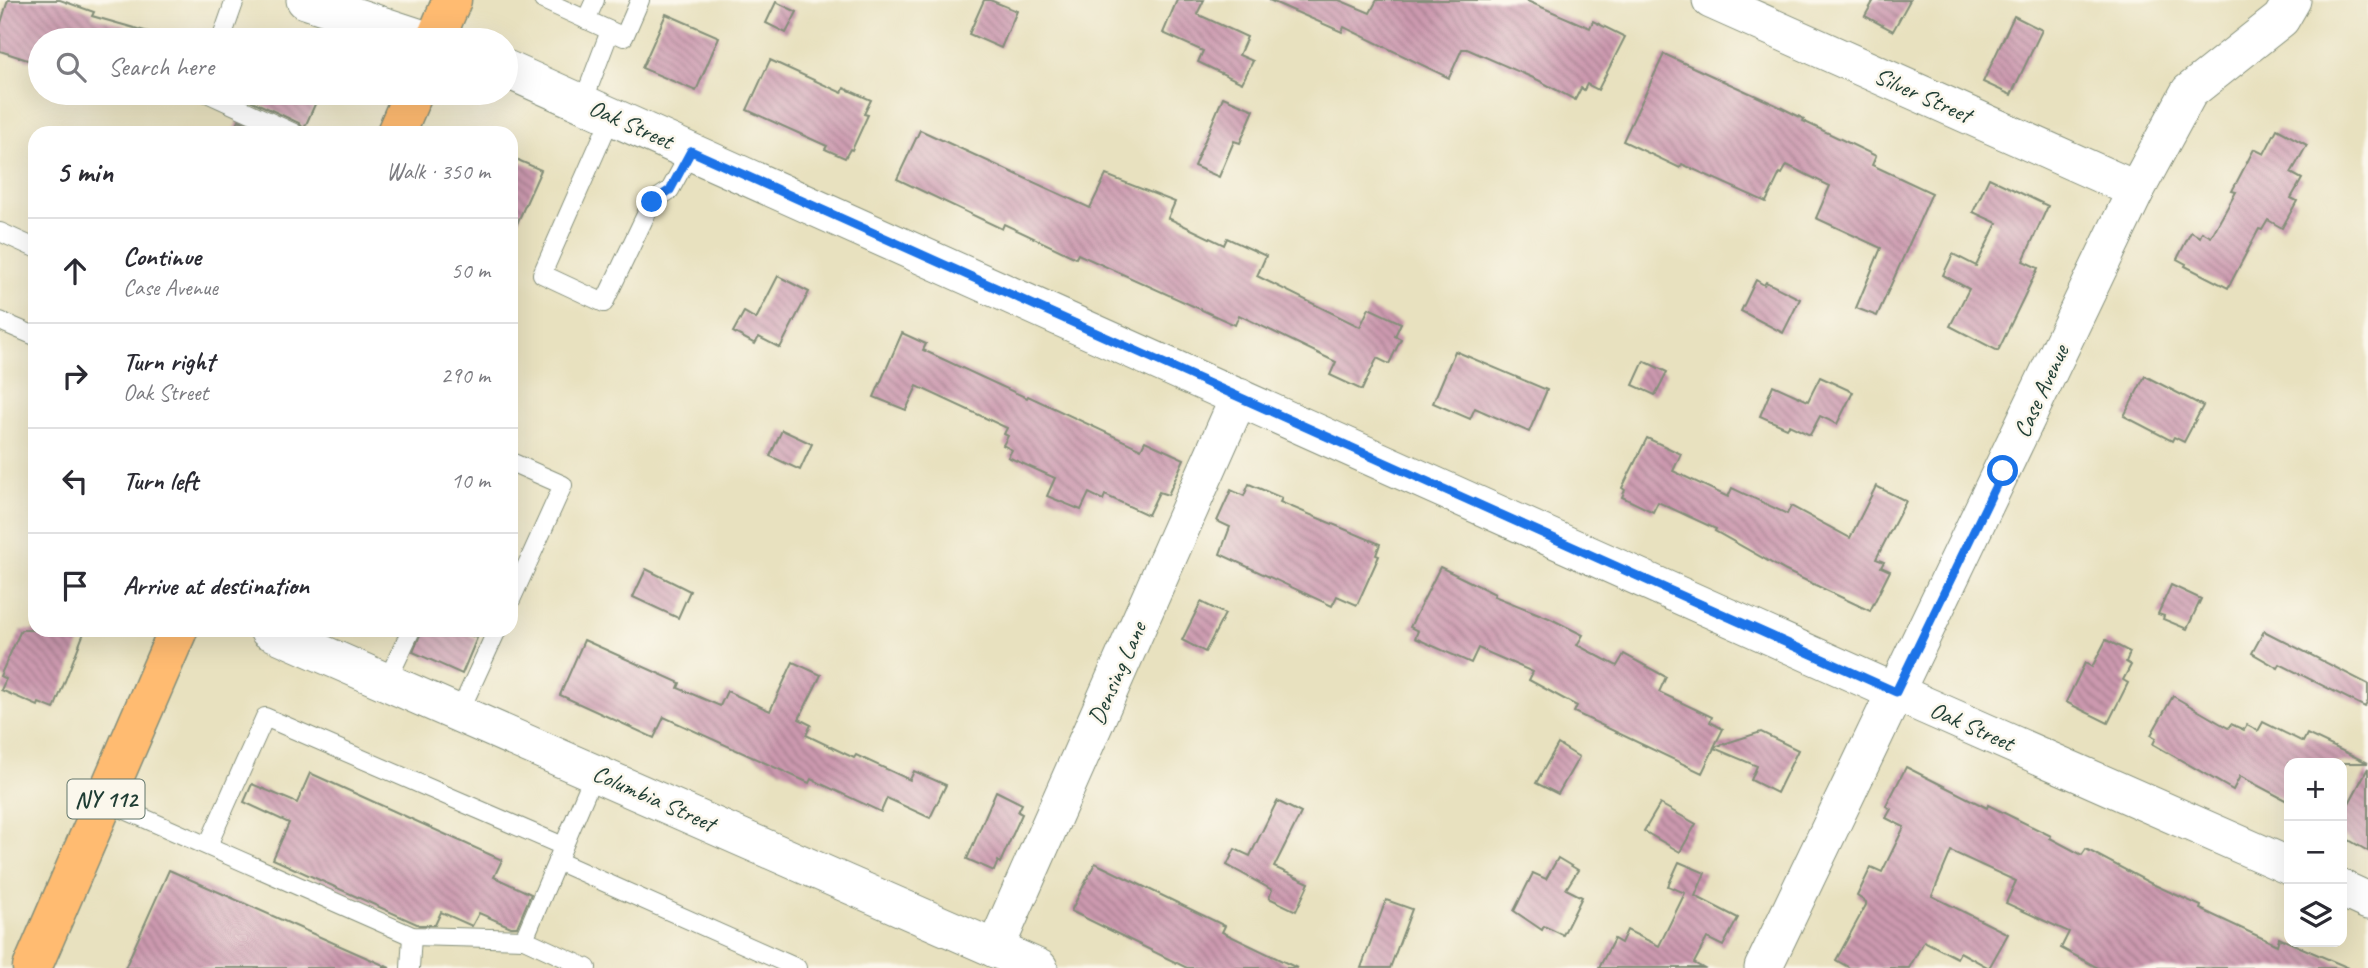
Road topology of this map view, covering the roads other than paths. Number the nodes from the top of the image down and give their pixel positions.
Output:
1 (235, 0) edge
2 (305, 0) edge
3 (452, 0) edge
4 (595, 0) edge
5 (640, 0) edge
6 (1711, 0) edge
7 (2292, 0) edge
8 (548, 1) edge
9 (586, 20) junction
10 (225, 28) edge
11 (391, 28) edge
12 (440, 28) edge
13 (617, 34) junction
14 (518, 74) edge
15 (233, 105) edge
16 (409, 105) edge
17 (598, 109) junction
18 (279, 126) edge
19 (399, 126) edge
20 (691, 151) junction
21 (2136, 190) junction
22 (0, 232) edge
23 (28, 245) edge
24 (0, 321) edge
25 (28, 333) edge
26 (1239, 397) junction
27 (518, 465) edge
28 (518, 585) edge
29 (175, 637) edge
30 (284, 637) edge
31 (408, 637) edge
32 (494, 637) edge
33 (387, 681) junction
34 (1896, 692) junction
35 (459, 713) junction
36 (595, 772) junction
37 (105, 801) junction
38 (208, 845) junction
39 (560, 853) junction
40 (2284, 864) edge
41 (2347, 891) edge
42 (2368, 901) edge
43 (412, 936) junction
44 (524, 939) junction
45 (1013, 960) edge
46 (32, 968) edge
47 (410, 968) edge
48 (587, 968) edge
49 (797, 968) edge
50 (1763, 968) edge

1 - 10 lane
2 - 11 street
3 - 12 main road
4 - 9 lane
5 - 13 lane
6 - 21 street, Silver Street
7 - 21 street, Case Avenue
8 - 9 lane
9 - 13 lane
13 - 17 lane
14 - 17 street, Oak Street
15 - 18 lane
16 - 19 main road
17 - 20 street, Oak Street
17 - 20 lane
20 - 26 street, Oak Street
21 - 34 street, Case Avenue
22 - 23 lane
24 - 25 lane
26 - 34 street, Oak Street
26 - 45 street, Densing Lane
27 - 28 lane
29 - 37 main road, NY 112
30 - 33 street, Columbia Street
31 - 33 lane
32 - 35 lane
33 - 35 street, Columbia Street
34 - 40 street, Oak Street
34 - 50 street, Case Avenue
35 - 36 street, Columbia Street
36 - 39 lane
36 - 45 street, Columbia Street
37 - 38 lane
37 - 46 main road, NY 112
38 - 39 lane
38 - 43 lane
39 - 44 lane
39 - 49 lane
41 - 42 street
43 - 44 lane
43 - 47 lane
44 - 48 lane

